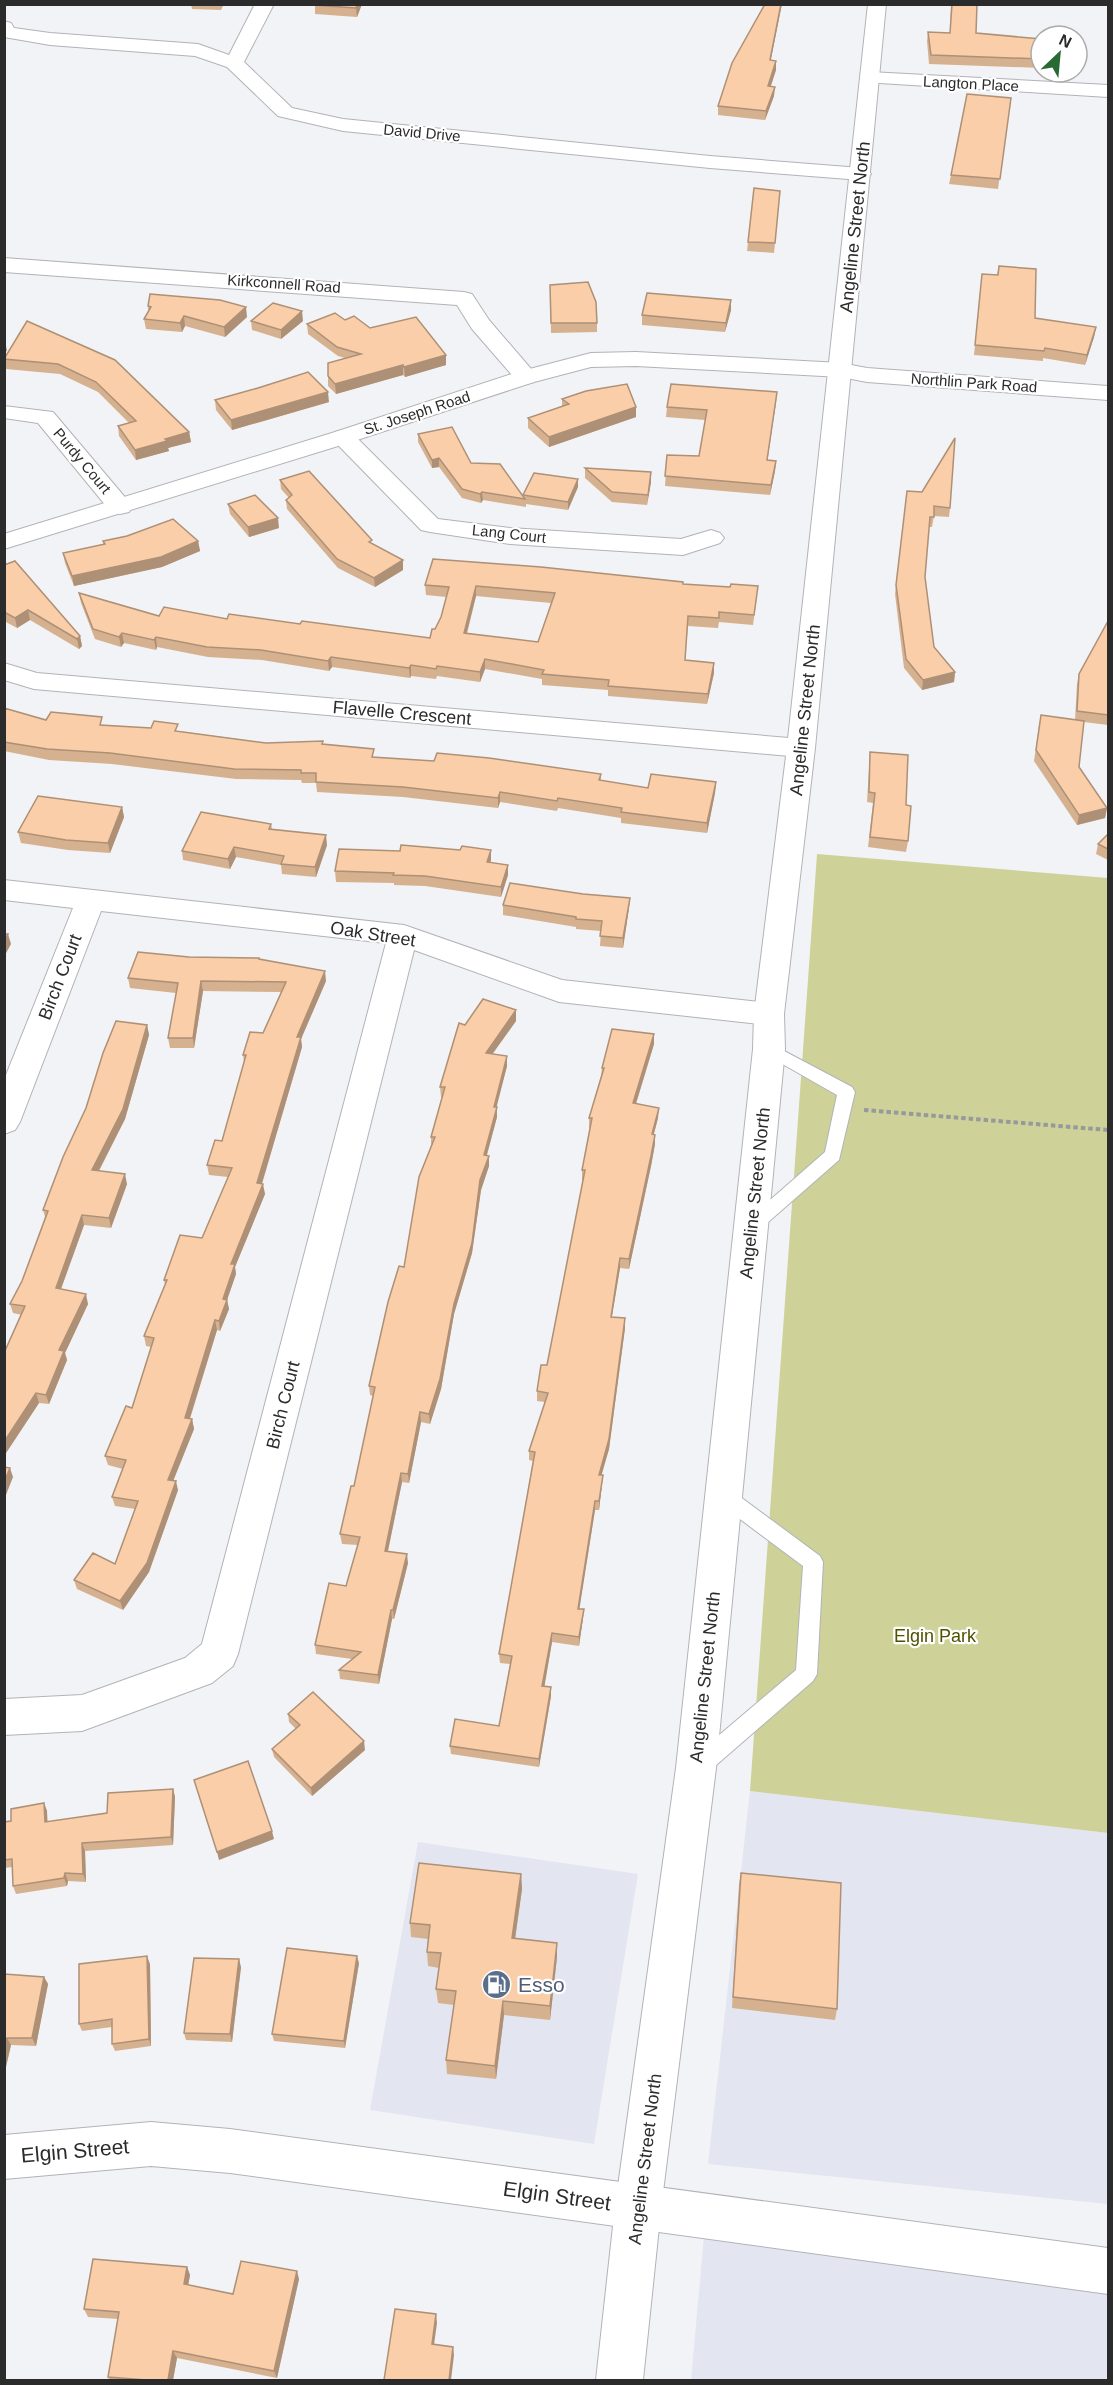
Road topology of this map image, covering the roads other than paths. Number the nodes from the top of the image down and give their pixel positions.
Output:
1 (265, 4) edge
2 (877, 4) edge
3 (6, 22) edge
4 (234, 63) junction
5 (870, 78) junction
6 (1108, 91) edge
7 (861, 174) junction
8 (4, 265) edge
9 (841, 370) junction
10 (526, 376) junction
11 (1108, 393) edge
12 (7, 412) dead end
13 (343, 437) junction
14 (120, 507) junction
15 (711, 538) dead end
16 (4, 542) edge
17 (4, 671) edge
18 (801, 748) junction
19 (4, 890) edge
20 (91, 900) junction
21 (404, 935) junction
22 (769, 1031) junction
23 (4, 1122) edge
24 (752, 1226) junction
25 (724, 1496) junction
26 (4, 1717) edge
27 (696, 1768) junction
28 (4, 2157) edge
29 (638, 2208) junction
30 (1108, 2271) edge
31 (619, 2380) edge

1 - 4 street
2 - 5 street, Angeline Street North
3 - 4 street, David Drive
4 - 7 street, David Drive
5 - 6 street, Langton Place
5 - 7 street, Angeline Street North
7 - 9 street, Angeline Street North
8 - 10 street, Kirkconnell Road
9 - 10 street, St. Joseph Road
9 - 11 street, Northlin Park Road
9 - 18 street, Angeline Street North
10 - 13 street, St. Joseph Road
12 - 14 street, Purdy Court
13 - 14 street, St. Joseph Road
13 - 15 street, Lang Court
14 - 16 street, St. Joseph Road
17 - 18 street, Flavelle Crescent
18 - 22 street, Angeline Street North
19 - 20 street, Oak Street
20 - 21 street, Oak Street
20 - 23 street, Birch Court
21 - 22 street, Oak Street
21 - 26 street, Birch Court
22 - 24 street, Angeline Street North
22 - 24 lane
24 - 25 street, Angeline Street North
25 - 27 street, Angeline Street North
25 - 27 lane
27 - 29 street, Angeline Street North
28 - 29 street, Elgin Street
29 - 30 street, Elgin Street
29 - 31 street, Angeline Street North

